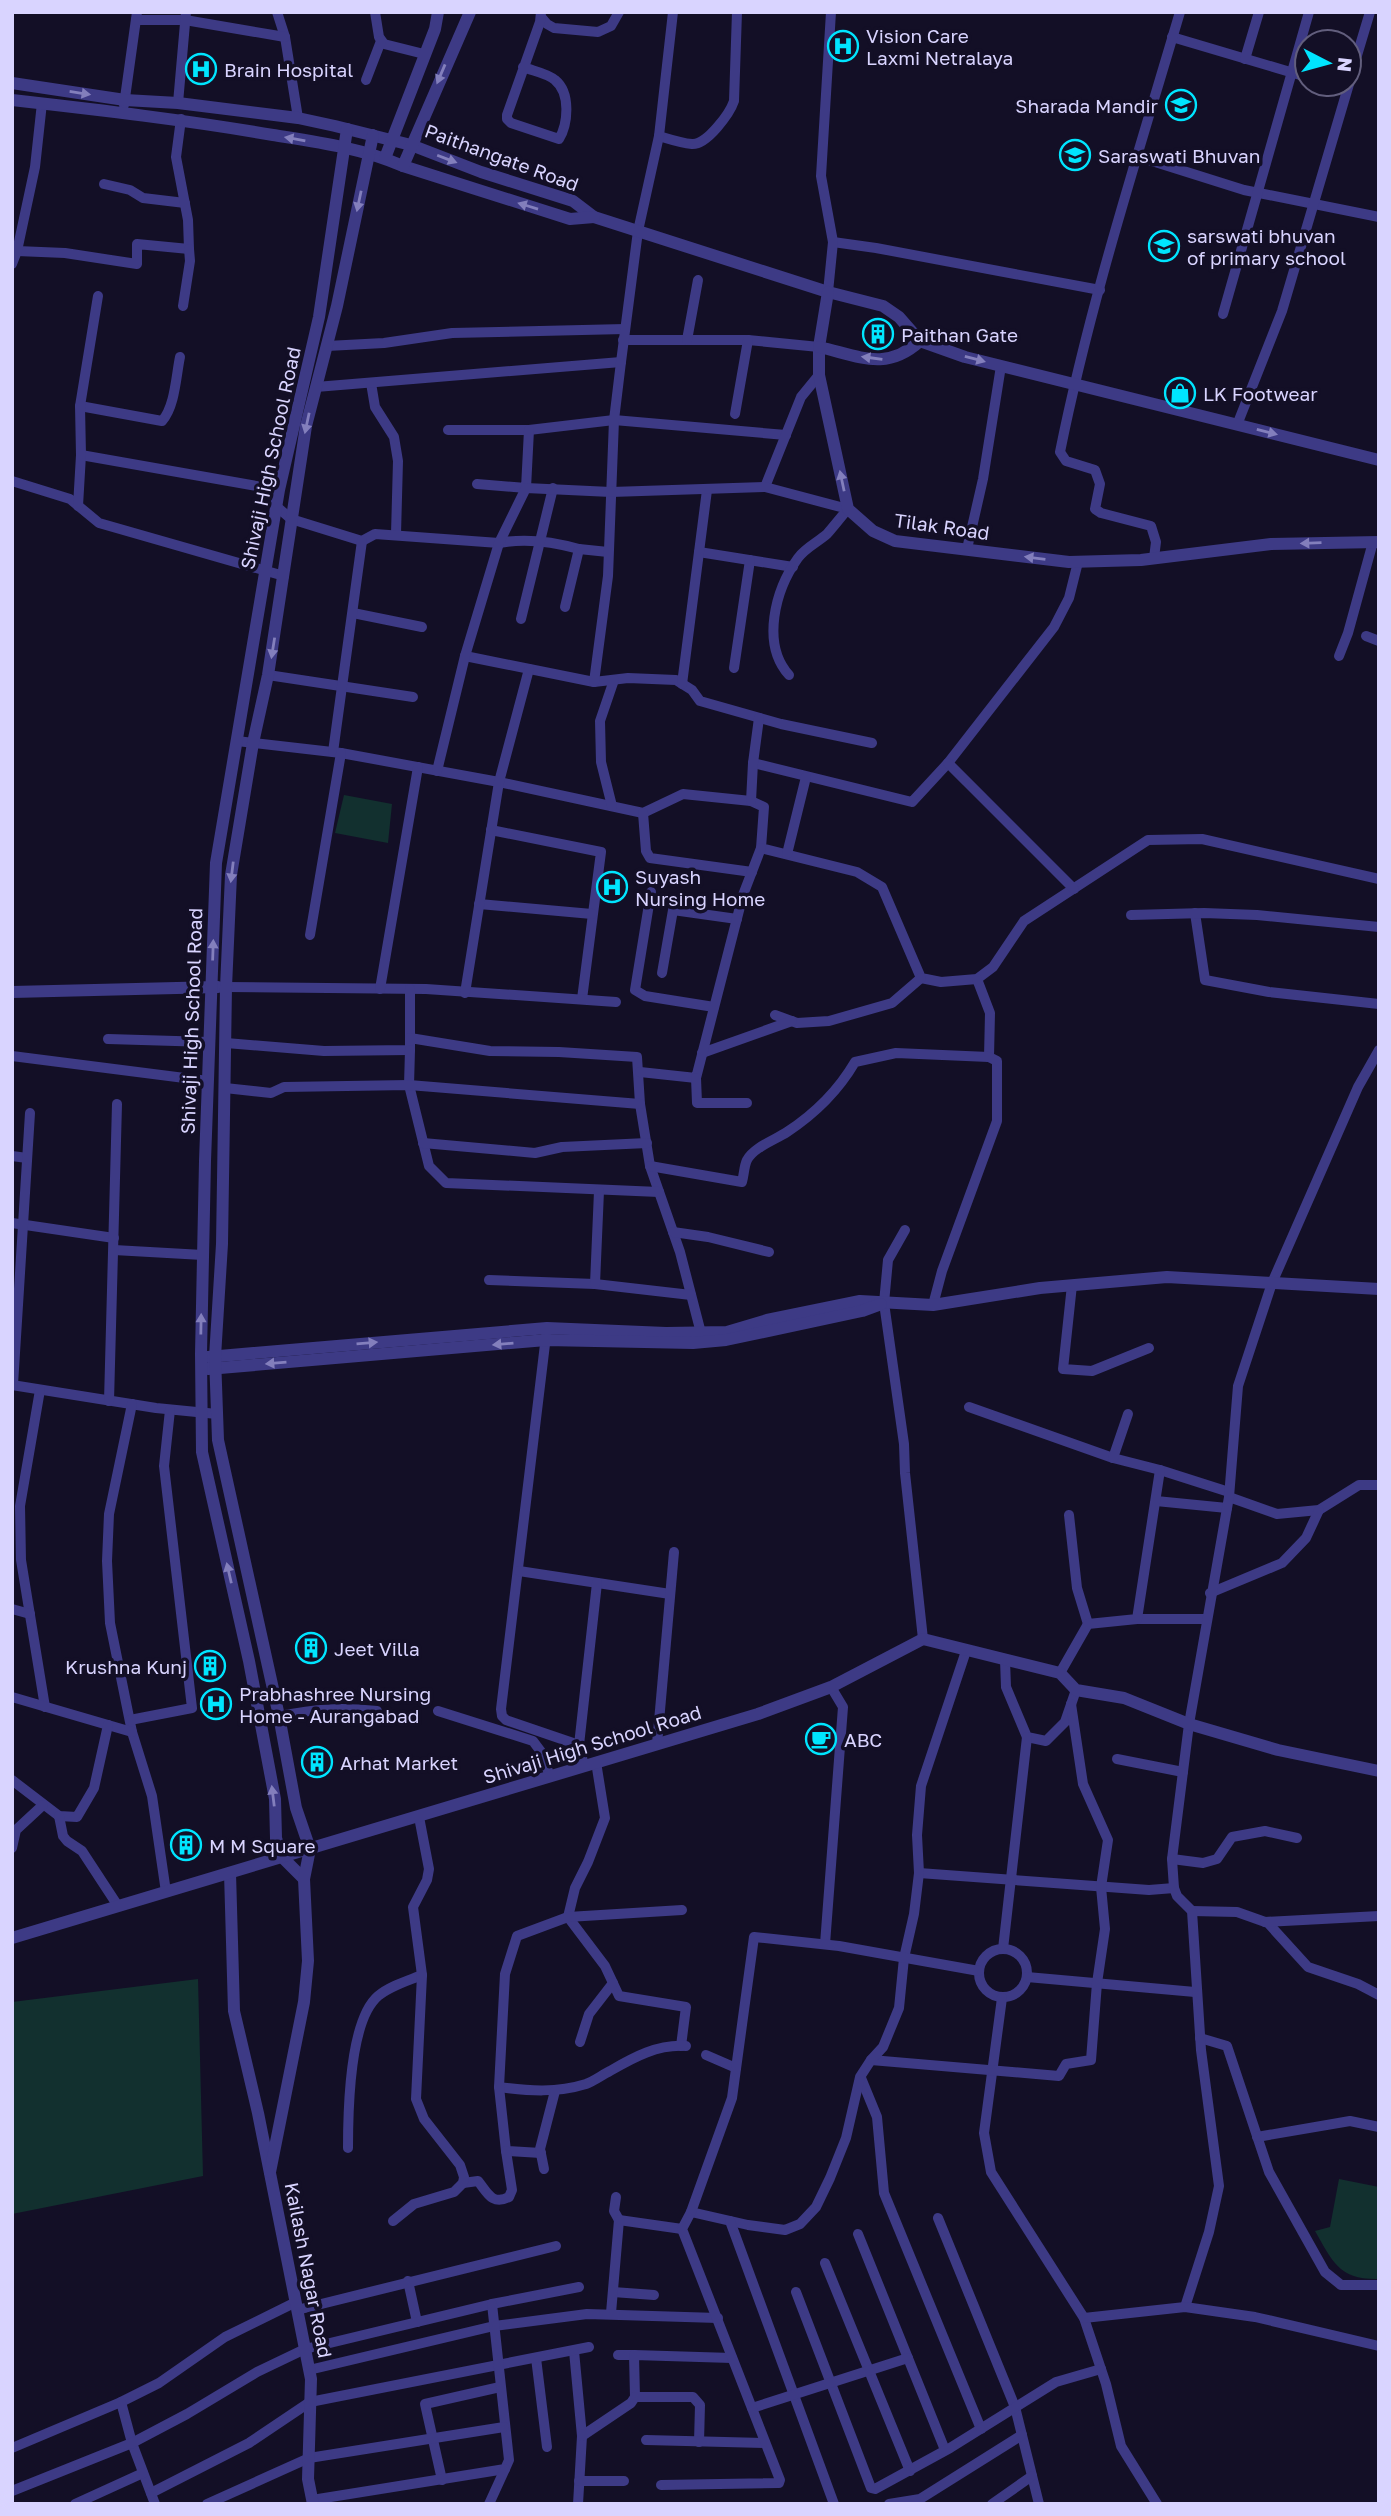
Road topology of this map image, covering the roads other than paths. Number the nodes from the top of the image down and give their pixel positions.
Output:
1 (277, 12) edge
2 (376, 12) edge
3 (438, 12) edge
4 (470, 12) edge
5 (619, 12) edge
6 (673, 12) edge
7 (737, 12) edge
8 (831, 12) edge
9 (1180, 12) edge
10 (1258, 12) edge
11 (1309, 12) edge
12 (1370, 12) edge
13 (541, 14) edge
14 (137, 16) edge
15 (186, 16) edge
16 (1363, 35) edge
17 (285, 37) junction
18 (1172, 37) junction
19 (381, 41) junction
20 (424, 54) junction
21 (1245, 59) junction
22 (523, 68) junction
23 (1292, 72) junction
24 (366, 80) dead end
25 (12, 83) edge
26 (1344, 98) edge
27 (12, 100) edge
28 (42, 103) junction
29 (178, 103) junction
30 (124, 106) junction
31 (298, 118) junction
32 (181, 119) junction
33 (347, 129) junction
34 (373, 135) junction
35 (659, 136) junction
36 (394, 140) junction
37 (411, 145) junction
38 (343, 147) junction
39 (369, 154) junction
40 (1136, 156) junction
41 (385, 158) junction
42 (403, 166) junction
43 (104, 184) dead end
44 (1257, 192) junction
45 (185, 203) junction
46 (1313, 204) junction
47 (594, 217) junction
48 (1379, 217) edge
49 (638, 231) junction
50 (833, 243) junction
51 (189, 249) junction
52 (18, 251) junction
53 (12, 264) edge
54 (698, 280) dead end
55 (1100, 290) junction
56 (828, 292) junction
57 (98, 296) dead end
58 (183, 306) dead end
59 (1223, 314) dead end
60 (625, 328) junction
61 (623, 340) junction
62 (687, 340) junction
63 (748, 340) junction
64 (920, 341) junction
65 (327, 346) junction
66 (819, 347) junction
67 (180, 357) dead end
68 (621, 362) junction
69 (1001, 366) junction
70 (819, 376) junction
71 (371, 383) junction
72 (1074, 384) junction
73 (316, 387) junction
74 (80, 406) junction
75 (735, 414) dead end
76 (614, 419) junction
77 (1237, 425) junction
78 (448, 430) dead end
79 (529, 430) junction
80 (786, 435) junction
81 (81, 455) junction
82 (1379, 460) edge
83 (12, 481) edge
84 (477, 484) dead end
85 (765, 487) junction
86 (526, 488) junction
87 (553, 488) junction
88 (279, 490) junction
89 (707, 490) junction
90 (611, 492) junction
91 (78, 506) junction
92 (276, 506) junction
93 (848, 509) junction
94 (291, 519) junction
95 (396, 534) junction
96 (362, 541) junction
97 (541, 542) junction
98 (1376, 542) edge
99 (499, 543) junction
100 (579, 549) junction
101 (967, 549) junction
102 (608, 552) junction
103 (699, 552) junction
104 (1154, 558) junction
105 (750, 560) junction
106 (1078, 562) junction
107 (793, 567) junction
108 (265, 571) junction
109 (284, 576) junction
110 (565, 607) dead end
111 (353, 613) junction
112 (521, 619) dead end
113 (422, 627) dead end
114 (1366, 636) dead end
115 (1379, 640) edge
116 (465, 656) junction
117 (1339, 656) dead end
118 (734, 668) dead end
119 (529, 669) junction
120 (268, 675) junction
121 (789, 675) dead end
122 (614, 680) junction
123 (594, 682) junction
124 (682, 684) junction
125 (343, 687) junction
126 (413, 697) dead end
127 (759, 718) junction
128 (237, 741) junction
129 (253, 743) junction
130 (872, 743) dead end
131 (337, 753) junction
132 (753, 762) junction
133 (948, 763) junction
134 (418, 768) junction
135 (437, 771) junction
136 (806, 777) junction
137 (499, 782) junction
138 (751, 801) junction
139 (612, 806) junction
140 (643, 813) junction
141 (491, 830) junction
142 (761, 848) junction
143 (787, 854) junction
144 (752, 872) junction
145 (1379, 879) edge
146 (1074, 889) junction
147 (651, 892) dead end
148 (479, 904) junction
149 (1195, 913) junction
150 (592, 914) junction
151 (1131, 915) dead end
152 (737, 919) junction
153 (1379, 927) edge
154 (310, 935) dead end
155 (662, 973) dead end
156 (921, 978) junction
157 (977, 979) junction
158 (212, 987) junction
159 (226, 987) junction
160 (380, 989) junction
161 (410, 989) junction
162 (12, 992) edge
163 (465, 993) junction
164 (582, 999) junction
165 (616, 1002) dead end
166 (1379, 1004) edge
167 (714, 1006) junction
168 (775, 1015) dead end
169 (792, 1021) junction
170 (410, 1038) junction
171 (108, 1039) dead end
172 (209, 1042) junction
173 (226, 1043) junction
174 (410, 1050) junction
175 (1379, 1051) edge
176 (702, 1053) junction
177 (12, 1056) edge
178 (989, 1057) junction
179 (640, 1072) junction
180 (696, 1078) junction
181 (208, 1081) junction
182 (409, 1085) junction
183 (225, 1088) junction
184 (747, 1102) dead end
185 (117, 1104) dead end
186 (640, 1104) junction
187 (30, 1114) dead end
188 (423, 1143) junction
189 (648, 1143) junction
190 (12, 1156) edge
191 (27, 1158) junction
192 (650, 1166) junction
193 (598, 1191) junction
194 (659, 1192) junction
195 (18, 1224) edge
196 (905, 1230) dead end
197 (673, 1232) junction
198 (114, 1238) junction
199 (114, 1250) junction
200 (769, 1252) dead end
201 (203, 1255) junction
202 (489, 1280) dead end
203 (1272, 1283) junction
204 (595, 1284) junction
205 (1072, 1285) junction
206 (1379, 1289) edge
207 (691, 1295) junction
208 (884, 1303) junction
209 (933, 1305) junction
210 (701, 1333) junction
211 (547, 1334) junction
212 (1149, 1348) dead end
213 (215, 1362) junction
214 (201, 1364) junction
215 (13, 1385) edge
216 (40, 1390) junction
217 (109, 1401) junction
218 (132, 1405) junction
219 (969, 1407) dead end
220 (170, 1410) junction
221 (201, 1412) junction
222 (217, 1414) junction
223 (1128, 1414) dead end
224 (1113, 1458) junction
225 (1160, 1470) junction
226 (1379, 1485) edge
227 (1229, 1495) junction
228 (1156, 1501) junction
229 (1227, 1508) junction
230 (1319, 1510) junction
231 (1069, 1515) dead end
232 (16, 1518) edge
233 (674, 1552) dead end
234 (519, 1571) junction
235 (597, 1583) junction
236 (1210, 1593) junction
237 (670, 1594) junction
238 (12, 1609) edge
239 (30, 1614) junction
240 (1137, 1619) junction
241 (1207, 1619) junction
242 (1088, 1623) junction
243 (923, 1639) junction
244 (966, 1651) junction
245 (1005, 1660) junction
246 (1060, 1673) junction
247 (831, 1687) junction
248 (1076, 1690) junction
249 (12, 1697) edge
250 (1071, 1704) junction
251 (45, 1707) junction
252 (377, 1711) dead end
253 (438, 1711) dead end
254 (279, 1716) junction
255 (130, 1720) junction
256 (1189, 1724) junction
257 (108, 1725) junction
258 (132, 1732) junction
259 (1027, 1737) junction
260 (657, 1744) junction
261 (579, 1745) junction
262 (1117, 1759) dead end
263 (590, 1764) junction
264 (1379, 1771) edge
265 (1183, 1772) junction
266 (550, 1777) junction
267 (12, 1780) edge
268 (43, 1805) junction
269 (59, 1816) junction
270 (419, 1816) junction
271 (1297, 1838) dead end
272 (12, 1847) edge
273 (310, 1849) junction
274 (282, 1857) junction
275 (1172, 1859) junction
276 (230, 1873) junction
277 (919, 1873) junction
278 (304, 1879) junction
279 (1010, 1880) junction
280 (1101, 1886) junction
281 (1174, 1888) junction
282 (166, 1892) junction
283 (118, 1906) junction
284 (682, 1910) dead end
285 (1192, 1911) junction
286 (1379, 1916) edge
287 (568, 1917) junction
288 (1265, 1922) junction
289 (12, 1938) edge
290 (825, 1944) junction
291 (1003, 1949) junction
292 (904, 1958) junction
293 (979, 1971) junction
294 (422, 1975) junction
295 (1027, 1977) junction
296 (613, 1983) junction
297 (1097, 1983) junction
298 (1195, 1992) junction
299 (1379, 1995) edge
300 (1002, 1998) junction
301 (1199, 2038) junction
302 (580, 2042) dead end
303 (706, 2055) dead end
304 (871, 2060) junction
305 (737, 2068) junction
306 (993, 2070) junction
307 (860, 2077) junction
308 (499, 2087) junction
309 (555, 2091) junction
310 (1379, 2127) edge
311 (1257, 2137) junction
312 (348, 2148) dead end
313 (506, 2151) junction
314 (541, 2153) junction
315 (544, 2169) dead end
316 (270, 2172) junction
317 (463, 2183) junction
318 (616, 2197) dead end
319 (691, 2212) junction
320 (938, 2218) dead end
321 (619, 2220) junction
322 (393, 2221) dead end
323 (730, 2221) junction
324 (682, 2229) junction
325 (858, 2234) dead end
326 (556, 2246) dead end
327 (825, 2263) dead end
328 (408, 2281) junction
329 (1379, 2285) edge
330 (579, 2287) dead end
331 (612, 2292) junction
332 (796, 2292) dead end
333 (654, 2295) dead end
334 (492, 2304) junction
335 (296, 2306) junction
336 (1185, 2307) junction
337 (611, 2313) junction
338 (718, 2318) junction
339 (1084, 2318) junction
340 (416, 2322) junction
341 (494, 2326) junction
342 (1379, 2346) edge
343 (589, 2347) dead end
344 (305, 2349) junction
345 (574, 2351) junction
346 (618, 2354) dead end
347 (634, 2355) junction
348 (732, 2357) junction
349 (536, 2358) junction
350 (908, 2358) junction
351 (498, 2365) junction
352 (1101, 2369) junction
353 (309, 2370) junction
354 (869, 2371) junction
355 (831, 2384) junction
356 (500, 2387) junction
357 (794, 2396) junction
358 (633, 2400) junction
359 (121, 2402) junction
360 (310, 2402) junction
361 (1015, 2407) junction
362 (752, 2408) junction
363 (504, 2427) junction
364 (981, 2429) junction
365 (1022, 2435) junction
366 (582, 2436) junction
367 (432, 2438) junction
368 (646, 2440) dead end
369 (699, 2442) junction
370 (132, 2443) junction
371 (765, 2443) junction
372 (547, 2446) dead end
373 (12, 2448) edge
374 (946, 2450) junction
375 (309, 2458) junction
376 (505, 2469) junction
377 (910, 2471) junction
378 (144, 2473) junction
379 (1032, 2476) junction
380 (442, 2480) junction
381 (579, 2481) junction
382 (624, 2481) dead end
383 (661, 2485) dead end
384 (12, 2491) edge
385 (151, 2493) junction
386 (313, 2502) edge
387 (75, 2504) edge
388 (155, 2504) edge
389 (206, 2504) edge
390 (489, 2504) edge
391 (578, 2504) edge
392 (834, 2504) edge
393 (889, 2504) edge
394 (992, 2504) edge
395 (1039, 2504) edge
396 (1157, 2504) edge

1 - 17 street
2 - 19 street
3 - 20 street
4 -> 37 street
5 - 13 street
6 - 35 street
7 - 35 street
8 - 50 street
9 - 18 street
10 - 21 street
11 - 23 street
12 - 16 street
13 - 22 street
14 - 15 street
14 - 30 street
15 - 17 street
15 - 29 street
17 - 31 street
18 - 21 street
18 - 40 street
19 - 20 street
19 - 24 street
20 - 36 street
21 - 23 street
22 - 22 street
23 - 44 street
25 -> 30 street, Paithangate Road
26 - 46 street
27 - 28 street, Paithangate Road
28 - 30 street, Paithangate Road
28 - 52 street
29 - 30 street, Paithangate Road
29 - 31 street, Paithangate Road
30 - 32 street, Paithangate Road
31 - 33 street, Paithangate Road
38 -> 32 street, Paithangate Road
32 - 45 street
33 - 34 street, Paithangate Road
33 - 38 street, Shivaji High School Road
34 - 36 street, Paithangate Road
34 - 39 street, Shivaji High School Road
35 - 49 street
36 - 37 street, Paithangate Road
36 - 41 street
37 - 42 street
37 -> 47 street, Paithangate Road
38 - 39 street, Paithangate Road
38 - 88 street, Shivaji High School Road
39 - 41 street, Paithangate Road
39 -> 65 street, Shivaji High School Road
40 - 44 street
40 - 55 street
41 - 42 street, Paithangate Road
47 -> 42 street, Paithangate Road
43 - 45 street
44 - 46 street
44 - 59 street
45 - 51 street
46 - 48 street
46 - 77 street
47 - 49 street
49 - 56 street
49 - 60 street
50 - 55 street
50 - 56 street
51 - 52 street
51 - 58 street
52 - 53 street
54 - 62 street
55 - 72 street
56 - 64 street
56 - 66 street
57 - 74 street
60 - 61 street
60 - 65 street
61 - 62 street
61 - 68 street
62 - 63 street
63 - 66 street
63 - 75 street
64 -> 66 street
64 -> 69 street
65 - 73 street, Shivaji High School Road
66 - 70 street
67 - 74 street
68 - 71 street
68 - 76 street
69 - 72 street
69 - 101 street
70 - 80 street
93 -> 70 street
71 - 73 street
71 - 95 street
72 - 77 street
72 - 104 street
73 -> 94 street, Shivaji High School Road
74 - 81 street
76 - 79 street
76 - 80 street
76 - 90 street
77 -> 82 street
78 - 79 street
79 - 86 street
80 - 85 street
81 - 88 street
81 - 91 street
83 - 91 street
84 - 86 street
85 - 89 street
85 - 93 street
86 - 87 street
86 - 99 street
87 - 90 street
87 - 97 street
88 - 92 street, Shivaji High School Road
89 - 90 street
89 - 103 street
90 - 102 street
91 - 108 street
92 - 94 street
92 - 108 street, Shivaji High School Road
93 - 101 street, Tilak Road
93 - 107 street
94 - 96 street
94 - 109 street, Shivaji High School Road
95 - 96 street
95 - 99 street
96 - 111 street
97 - 99 street
97 - 100 street
97 - 112 street
98 -> 104 street, Tilak Road
98 - 117 street
99 - 116 street
100 - 102 street
100 - 110 street
106 -> 101 street, Tilak Road
102 - 123 street
103 - 105 street
103 - 124 street
104 - 106 street, Tilak Road
105 - 107 street
105 - 118 street
106 - 133 street
107 - 121 street
108 - 109 street
108 - 128 street, Shivaji High School Road
109 -> 120 street, Shivaji High School Road
111 - 113 street
111 - 125 street
114 - 115 street
116 - 119 street
116 - 135 street
119 - 123 street
119 - 137 street
120 - 125 street
120 - 129 street, Shivaji High School Road
122 - 123 street
122 - 124 street
122 - 139 street
124 - 127 street
125 - 126 street
125 - 131 street
127 - 130 street
127 - 132 street
128 - 129 street
158 -> 128 street, Shivaji High School Road
129 - 131 street
129 -> 159 street, Shivaji High School Road
131 - 134 street
131 - 154 street
132 - 136 street
132 - 138 street
133 - 136 street
133 - 146 street
134 - 135 street
134 - 160 street
135 - 137 street
136 - 143 street
137 - 139 street
137 - 141 street
138 - 140 street
138 - 142 street
139 - 140 street
140 - 144 street
141 - 148 street
141 - 150 street
142 - 143 street
142 - 144 street
143 - 156 street
144 - 152 street
145 - 146 street
146 - 157 street
147 - 167 street
148 - 150 street
148 - 163 street
149 - 151 street
149 - 153 street
149 - 166 street
150 - 164 street
152 - 155 street
152 - 167 street
156 - 157 street
156 - 169 street
157 - 178 street
158 - 159 street
158 - 162 street
158 - 172 street, Shivaji High School Road
159 - 160 street
159 - 173 street, Shivaji High School Road
160 - 161 street
161 - 163 street
161 - 170 street
163 - 164 street
164 - 165 street
167 - 176 street
168 - 169 street
169 - 176 street
170 - 174 street
170 - 179 street
171 - 172 street
172 - 181 street, Shivaji High School Road
173 - 174 street
173 - 183 street, Shivaji High School Road
174 - 182 street
175 - 203 street
176 - 180 street
177 - 181 street
178 - 192 street
178 - 209 street
179 - 180 street
179 - 186 street
180 - 184 street
181 - 201 street, Shivaji High School Road
182 - 183 street
182 - 186 street
182 - 188 street
183 - 213 street, Shivaji High School Road
185 - 198 street
186 - 189 street
187 - 191 street
188 - 189 street
188 - 193 street
189 - 192 street
190 - 191 street
191 - 195 street
192 - 194 street
193 - 194 street
193 - 204 street
194 - 197 street
195 - 198 street
195 - 215 street
196 - 208 street
197 - 200 street
197 - 207 street
198 - 199 street
199 - 201 street
199 - 217 street
214 -> 201 street, Shivaji High School Road
202 - 204 street
203 - 205 street
203 - 206 street
203 - 227 street
204 - 207 street
205 - 209 street
205 - 212 street
207 - 210 street
208 - 209 street
208 - 210 street
208 - 211 street
208 - 243 street
210 - 211 street
211 - 213 street
211 - 234 street
213 - 214 street
213 - 222 street, Shivaji High School Road
214 - 221 street, Shivaji High School Road
215 - 216 street
216 - 217 street
216 - 232 street
217 - 218 street
218 - 220 street
218 - 255 street
219 - 224 street
220 - 221 street
220 - 255 street
221 - 222 street
274 -> 221 street, Shivaji High School Road
222 - 254 street, Shivaji High School Road
223 - 224 street
224 - 225 street
225 - 227 street
225 - 228 street
226 - 230 street
227 - 229 street
227 - 230 street
228 - 229 street
228 - 240 street
229 - 236 street
230 - 236 street
231 - 242 street
232 - 239 street
233 - 237 street
234 - 235 street
234 - 261 street
235 - 237 street
235 - 261 street
236 - 241 street
237 - 260 street
238 - 239 street
239 - 251 street
240 - 241 street
240 - 242 street
241 - 256 street
242 - 246 street
243 - 244 street
243 - 247 street, Shivaji High School Road
244 - 245 street
244 - 277 street
245 - 246 street
245 - 259 street
246 - 248 street
247 - 260 street, Shivaji High School Road
247 - 290 street
248 - 250 street
248 - 256 street
249 - 251 street
250 - 259 street
250 - 280 street
251 - 257 street
252 - 254 street
253 - 266 street
254 - 273 street, Shivaji High School Road
255 - 258 street
256 - 264 street
256 - 265 street
257 - 258 street
257 - 269 street
258 - 282 street
259 - 279 street
260 - 263 street, Shivaji High School Road
261 - 263 street
262 - 265 street
263 - 266 street, Shivaji High School Road
263 - 287 street
265 - 275 street
266 - 270 street, Shivaji High School Road
267 - 268 street
268 - 269 street
268 - 272 street
269 - 283 street
270 - 273 street, Shivaji High School Road
270 - 294 street
271 - 275 street
273 - 274 street
273 - 278 street
274 - 276 street
274 - 278 street
275 - 281 street
276 - 282 street
276 - 316 street
277 - 279 street
277 - 292 street
278 - 316 street, Kailash Nagar Road
279 - 280 street
279 - 291 street
280 - 281 street
280 - 297 street
281 - 285 street
282 - 283 street
283 - 289 street
284 - 287 street
285 - 288 street
285 - 298 street
286 - 288 street
287 - 296 street
287 - 308 street
288 - 299 street
290 - 292 street
290 - 305 street
291 - 293 street
291 - 295 street
292 - 293 street
292 - 304 street
293 - 300 street
294 - 312 street
294 - 317 street
295 - 297 street
295 - 300 street
296 - 302 street
296 - 309 street
297 - 298 street
297 - 306 street
298 - 301 street
300 - 306 street
301 - 311 street
301 - 336 street
303 - 305 street
304 - 306 street
304 - 307 street
305 - 319 street
306 - 339 street
307 - 323 street
307 - 364 street
308 - 309 street
308 - 313 street
309 - 314 street
310 - 311 street
311 - 329 street
313 - 314 street
313 - 317 street
314 - 315 street
316 - 335 street, Kailash Nagar Road
317 - 322 street
318 - 321 street
319 - 323 street
319 - 324 street
320 - 361 street
321 - 324 street
321 - 331 street
323 - 357 street
324 - 338 street
325 - 350 street
326 - 328 street
327 - 354 street
328 - 335 street
328 - 340 street
330 - 334 street
331 - 333 street
331 - 337 street
332 - 355 street
334 - 340 street
334 - 341 street
335 - 344 street, Kailash Nagar Road
335 - 359 street
336 - 339 street
336 - 342 street
337 - 338 street
337 - 341 street
338 - 348 street
339 - 352 street
340 - 344 street
341 - 351 street
341 - 353 street
343 - 345 street
344 - 353 street, Kailash Nagar Road
344 - 370 street
345 - 349 street
345 - 366 street
346 - 347 street
347 - 348 street
347 - 358 street
348 - 362 street
349 - 351 street
349 - 372 street
350 - 354 street
350 - 374 street
351 - 356 street
351 - 360 street
352 - 361 street
352 - 396 street
353 - 360 street, Kailash Nagar Road
354 - 355 street
354 - 377 street
355 - 357 street
355 - 377 street
356 - 363 street
356 - 367 street
357 - 362 street
357 - 392 street
358 - 366 street
358 - 369 street
359 - 370 street
359 - 373 street
360 - 375 street, Kailash Nagar Road
360 - 385 street
361 - 364 street
361 - 365 street
362 - 371 street
363 - 367 street
363 - 376 street
364 - 374 street
365 - 379 street
365 - 393 street
366 - 381 street
367 - 375 street
367 - 380 street
368 - 369 street
369 - 371 street
370 - 378 street
370 - 384 street
371 - 383 street
374 - 377 street
375 - 386 street, Kailash Nagar Road
375 - 389 street
376 - 380 street
376 - 390 street
378 - 385 street
378 - 387 street
379 - 394 street
379 - 395 street
380 - 386 street
381 - 382 street
381 - 391 street
385 - 388 street

